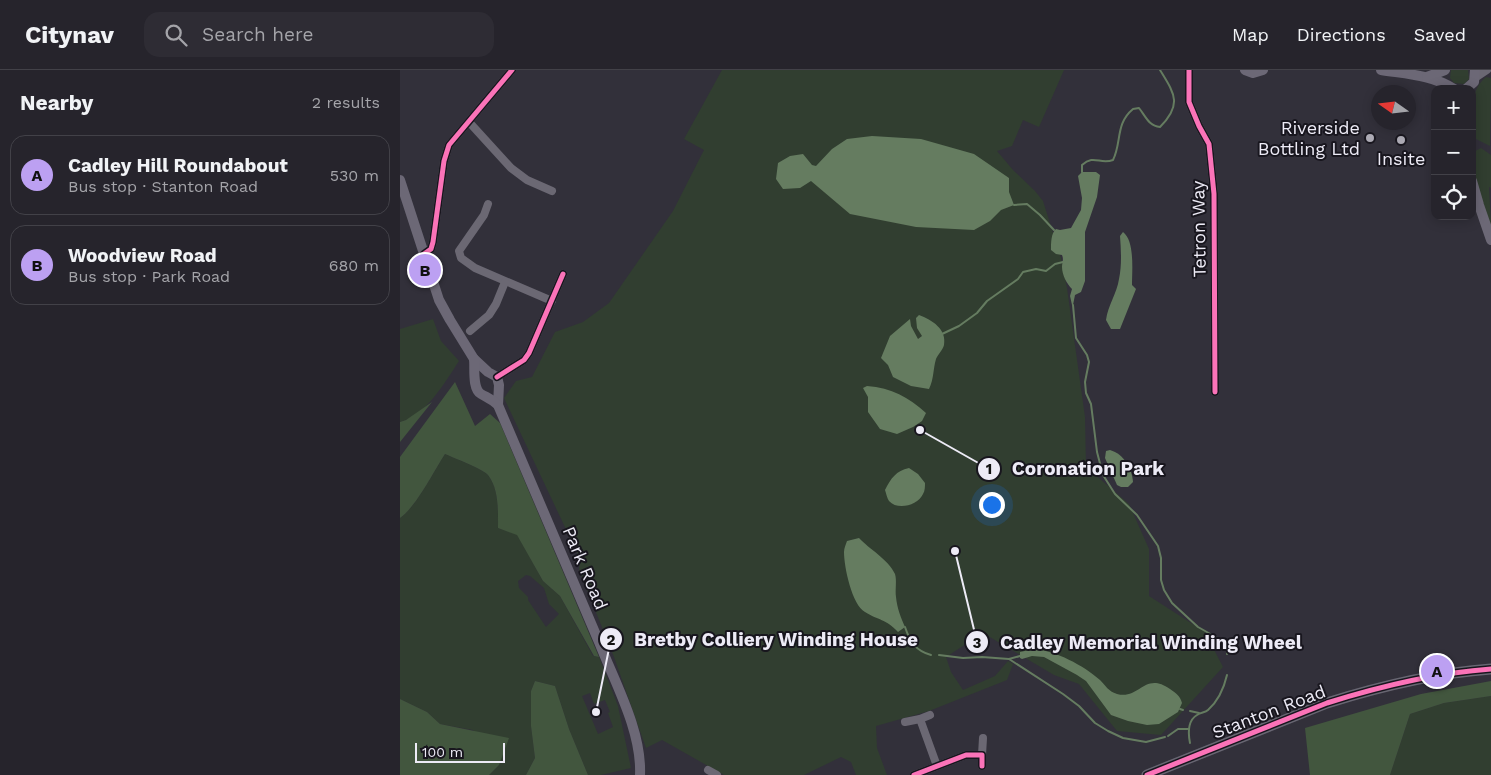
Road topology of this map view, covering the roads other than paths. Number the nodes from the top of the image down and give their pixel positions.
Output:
1 (512, 70) edge
2 (1189, 70) edge
3 (1245, 70) edge
4 (1263, 70) edge
5 (1381, 70) edge
6 (1446, 70) edge
7 (1487, 70) edge
8 (1475, 74) edge
9 (1427, 77) junction
10 (1449, 85) edge
11 (1451, 85) edge
12 (469, 122) junction
13 (400, 180) edge
14 (552, 191) dead end
15 (1476, 197) edge
16 (488, 204) dead end
17 (1491, 240) edge
18 (424, 254) junction
19 (563, 274) dead end
20 (505, 282) junction
21 (552, 301) junction
22 (470, 331) dead end
23 (474, 359) junction
24 (492, 374) junction
25 (476, 380) junction
26 (498, 388) junction
27 (1214, 392) dead end
28 (485, 395) junction
29 (498, 405) junction
30 (1491, 669) edge
31 (930, 714) dead end
32 (920, 719) junction
33 (905, 722) dead end
34 (983, 738) dead end
35 (982, 755) junction
36 (937, 766) junction
37 (982, 766) dead end
38 (708, 770) dead end
39 (640, 775) edge
40 (717, 775) edge
41 (914, 775) edge
42 (1147, 775) edge

1 - 12 street
2 - 27 street, Tetron Way
3 - 4 main road
5 - 9 main road
6 - 9 main road
6 - 11 main road
7 - 8 street
9 - 10 main road
12 - 14 street
12 - 18 street
13 - 18 main road, Park Road
15 - 17 main road
16 - 20 street
18 - 23 main road, Park Road
19 - 21 street
20 - 21 street
20 - 22 street
21 - 24 street
23 - 24 main road, Park Road
23 - 25 main road, Park Road
24 - 25 main road
24 - 26 main road, Park Road
25 - 28 main road, Park Road
26 - 28 main road
26 - 29 main road, Park Road
28 - 29 main road, Park Road
29 - 39 main road, Park Road
30 - 42 highway, Stanton Road
31 - 32 street
32 - 33 street
32 - 36 street
34 - 35 street
35 - 36 street
35 - 37 street
36 - 41 street
38 - 40 street

